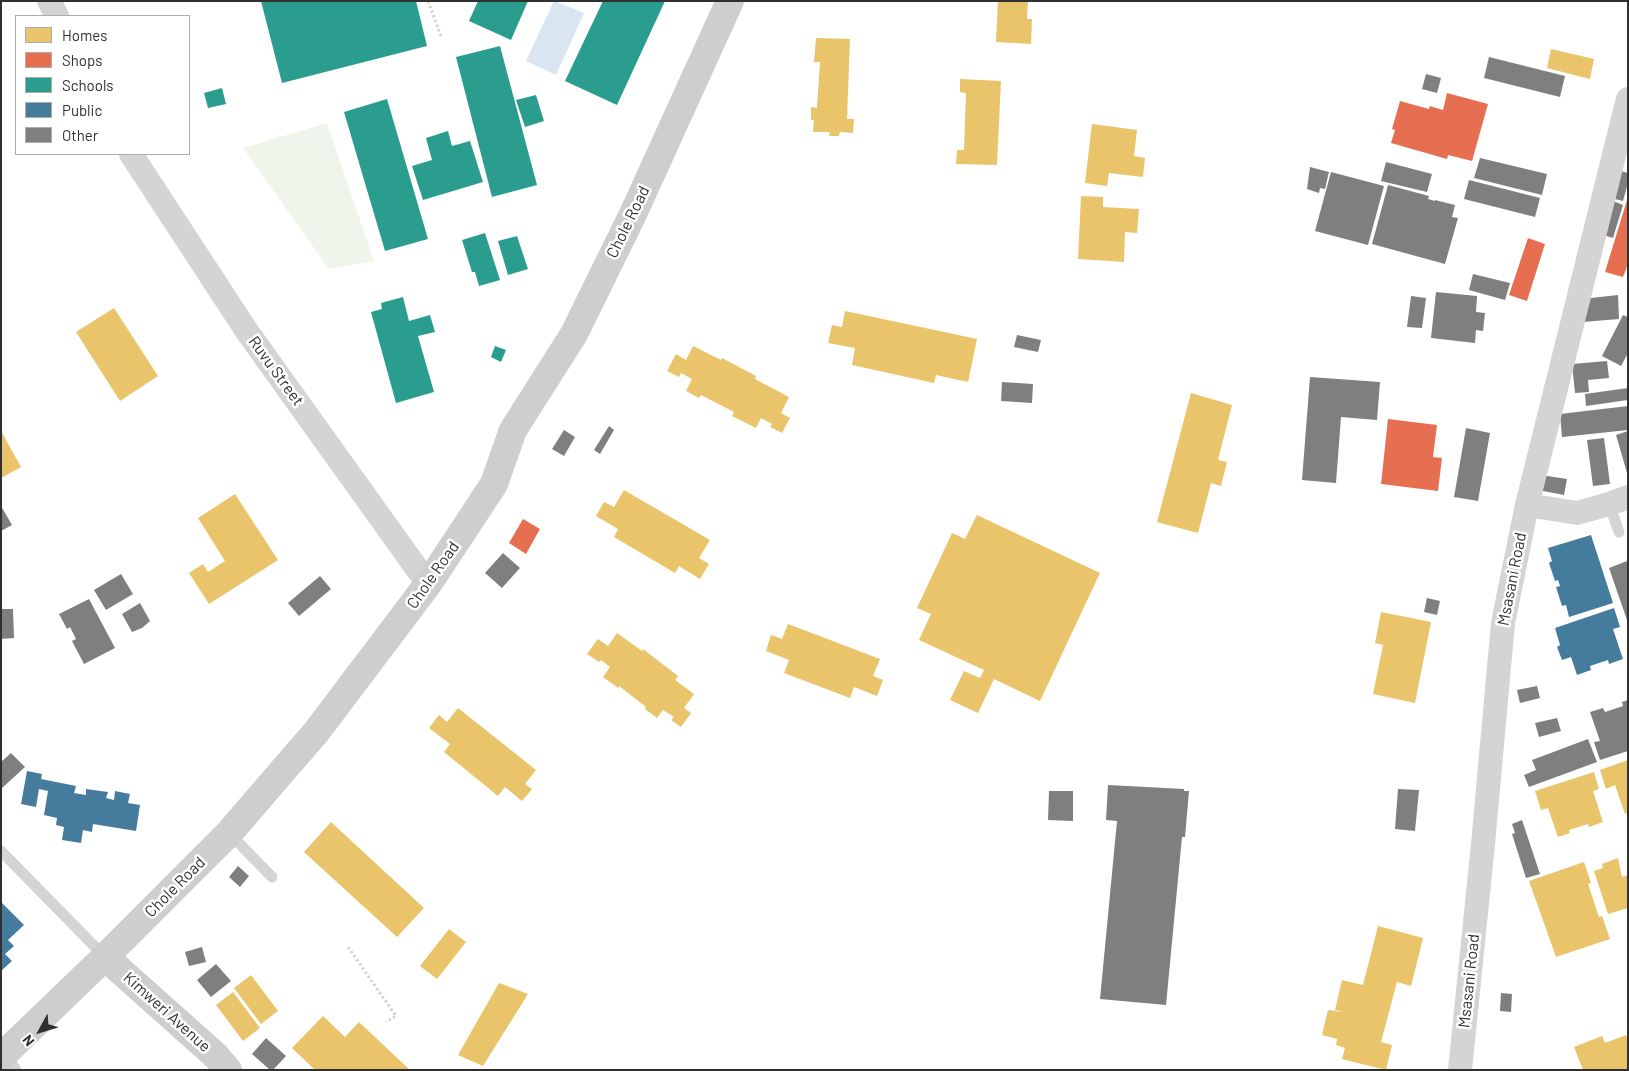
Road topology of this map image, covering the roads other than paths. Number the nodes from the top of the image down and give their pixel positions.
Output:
1 (49, 1) edge
2 (730, 1) edge
3 (56, 15) edge
4 (1628, 99) edge
5 (132, 155) edge
6 (1618, 501) edge
7 (1527, 504) junction
8 (1619, 532) dead end
9 (428, 584) junction
10 (228, 833) junction
11 (1, 851) edge
12 (272, 877) dead end
13 (105, 957) junction
14 (7, 1060) edge
15 (228, 1070) edge
16 (1460, 1070) edge

1 - 3 street
2 - 9 street, Chole Road
4 - 7 street, Msasani Road
5 - 9 street, Ruvu Street
6 - 7 street
6 - 8 lane
7 - 16 street, Msasani Road
9 - 10 street, Chole Road
10 - 12 lane
10 - 13 street, Chole Road
11 - 13 lane
13 - 14 street, Chole Road
13 - 15 street, Kimweri Avenue

